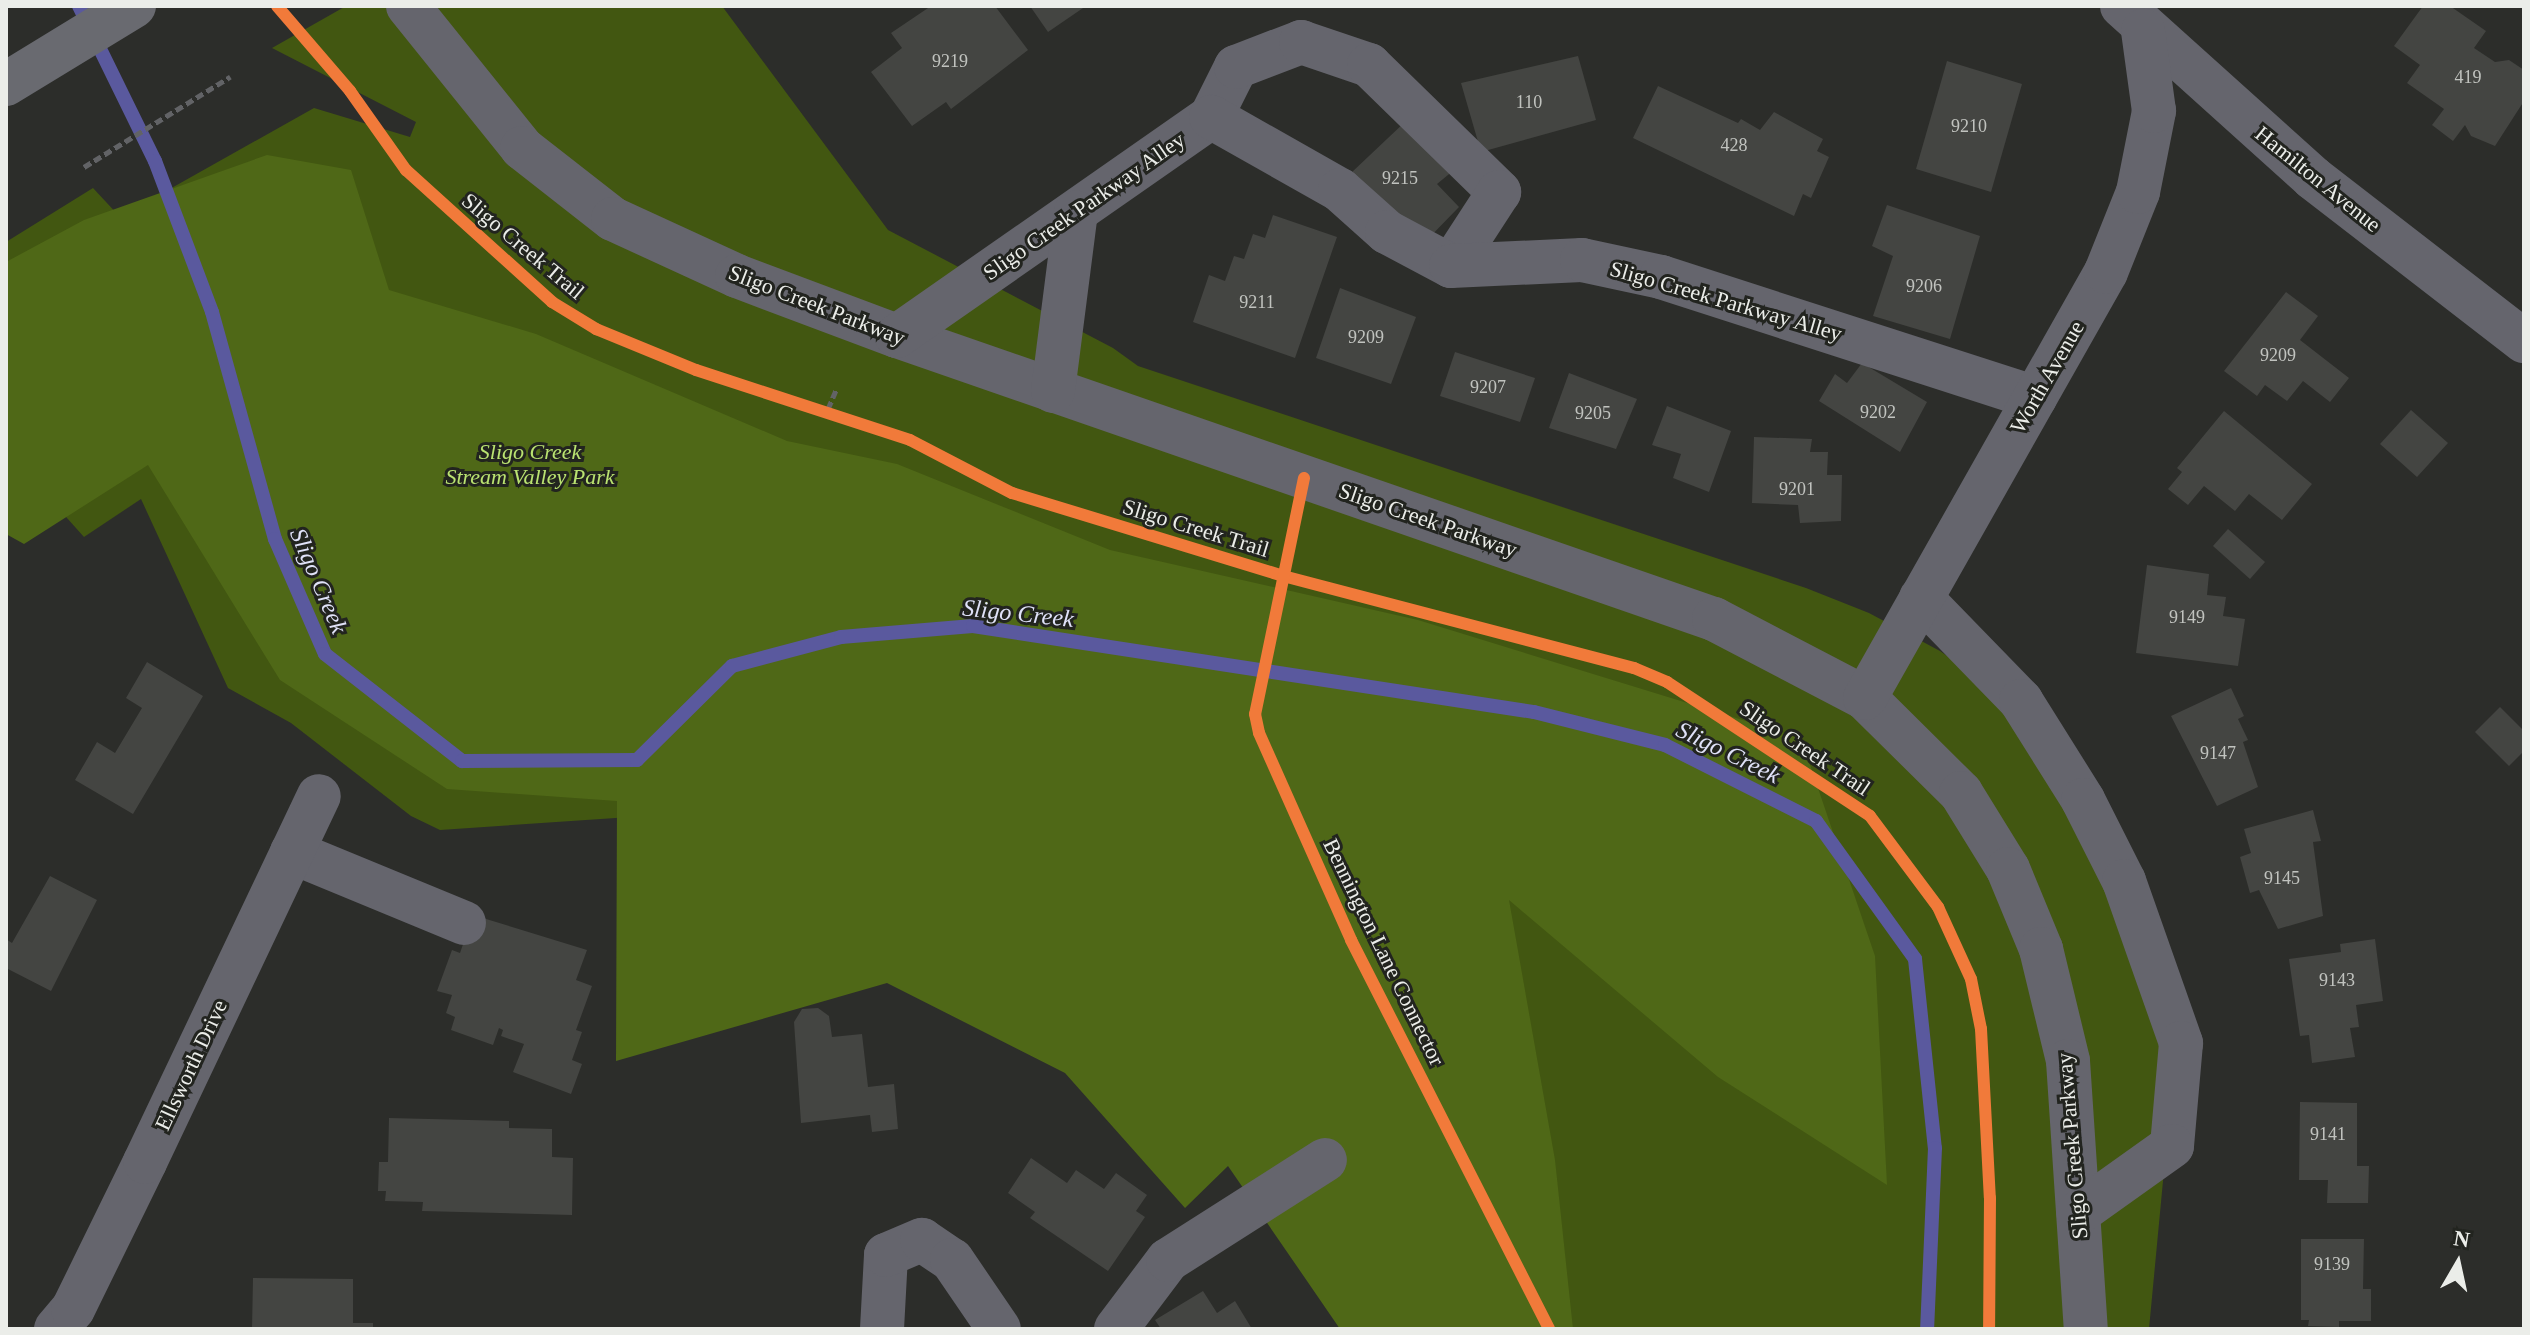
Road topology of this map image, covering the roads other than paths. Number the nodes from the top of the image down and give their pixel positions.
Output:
1 (134, 6) edge
2 (408, 6) edge
3 (2133, 18) edge
4 (19, 76) edge
5 (1211, 117) junction
6 (1076, 212) junction
7 (1451, 266) junction
8 (897, 336) junction
9 (2524, 341) edge
10 (1053, 391) junction
11 (2035, 398) junction
12 (1921, 598) junction
13 (1865, 698) junction
14 (319, 796) dead end
15 (292, 852) junction
16 (464, 923) dead end
17 (1325, 1160) dead end
18 (2078, 1213) junction
19 (56, 1329) edge
20 (882, 1329) edge
21 (999, 1329) edge
22 (1116, 1329) edge
23 (2086, 1329) edge

1 - 4 highway
2 - 8 street, Sligo Creek Parkway
3 - 9 street, Hamilton Avenue
3 - 11 street, Worth Avenue
5 - 6 street, Sligo Creek Parkway Alley
5 - 7 street
5 - 7 street
6 - 8 street, Sligo Creek Parkway Alley
6 - 10 street
7 - 11 street, Sligo Creek Parkway Alley
8 - 10 street, Sligo Creek Parkway
10 - 13 street, Sligo Creek Parkway
11 - 12 street, Worth Avenue
12 - 13 street, Worth Avenue
12 - 18 street
13 - 18 street, Sligo Creek Parkway
14 - 15 street, Ellsworth Drive
15 - 16 street
15 - 19 street, Ellsworth Drive
17 - 22 street
18 - 23 street, Sligo Creek Parkway
20 - 21 street

